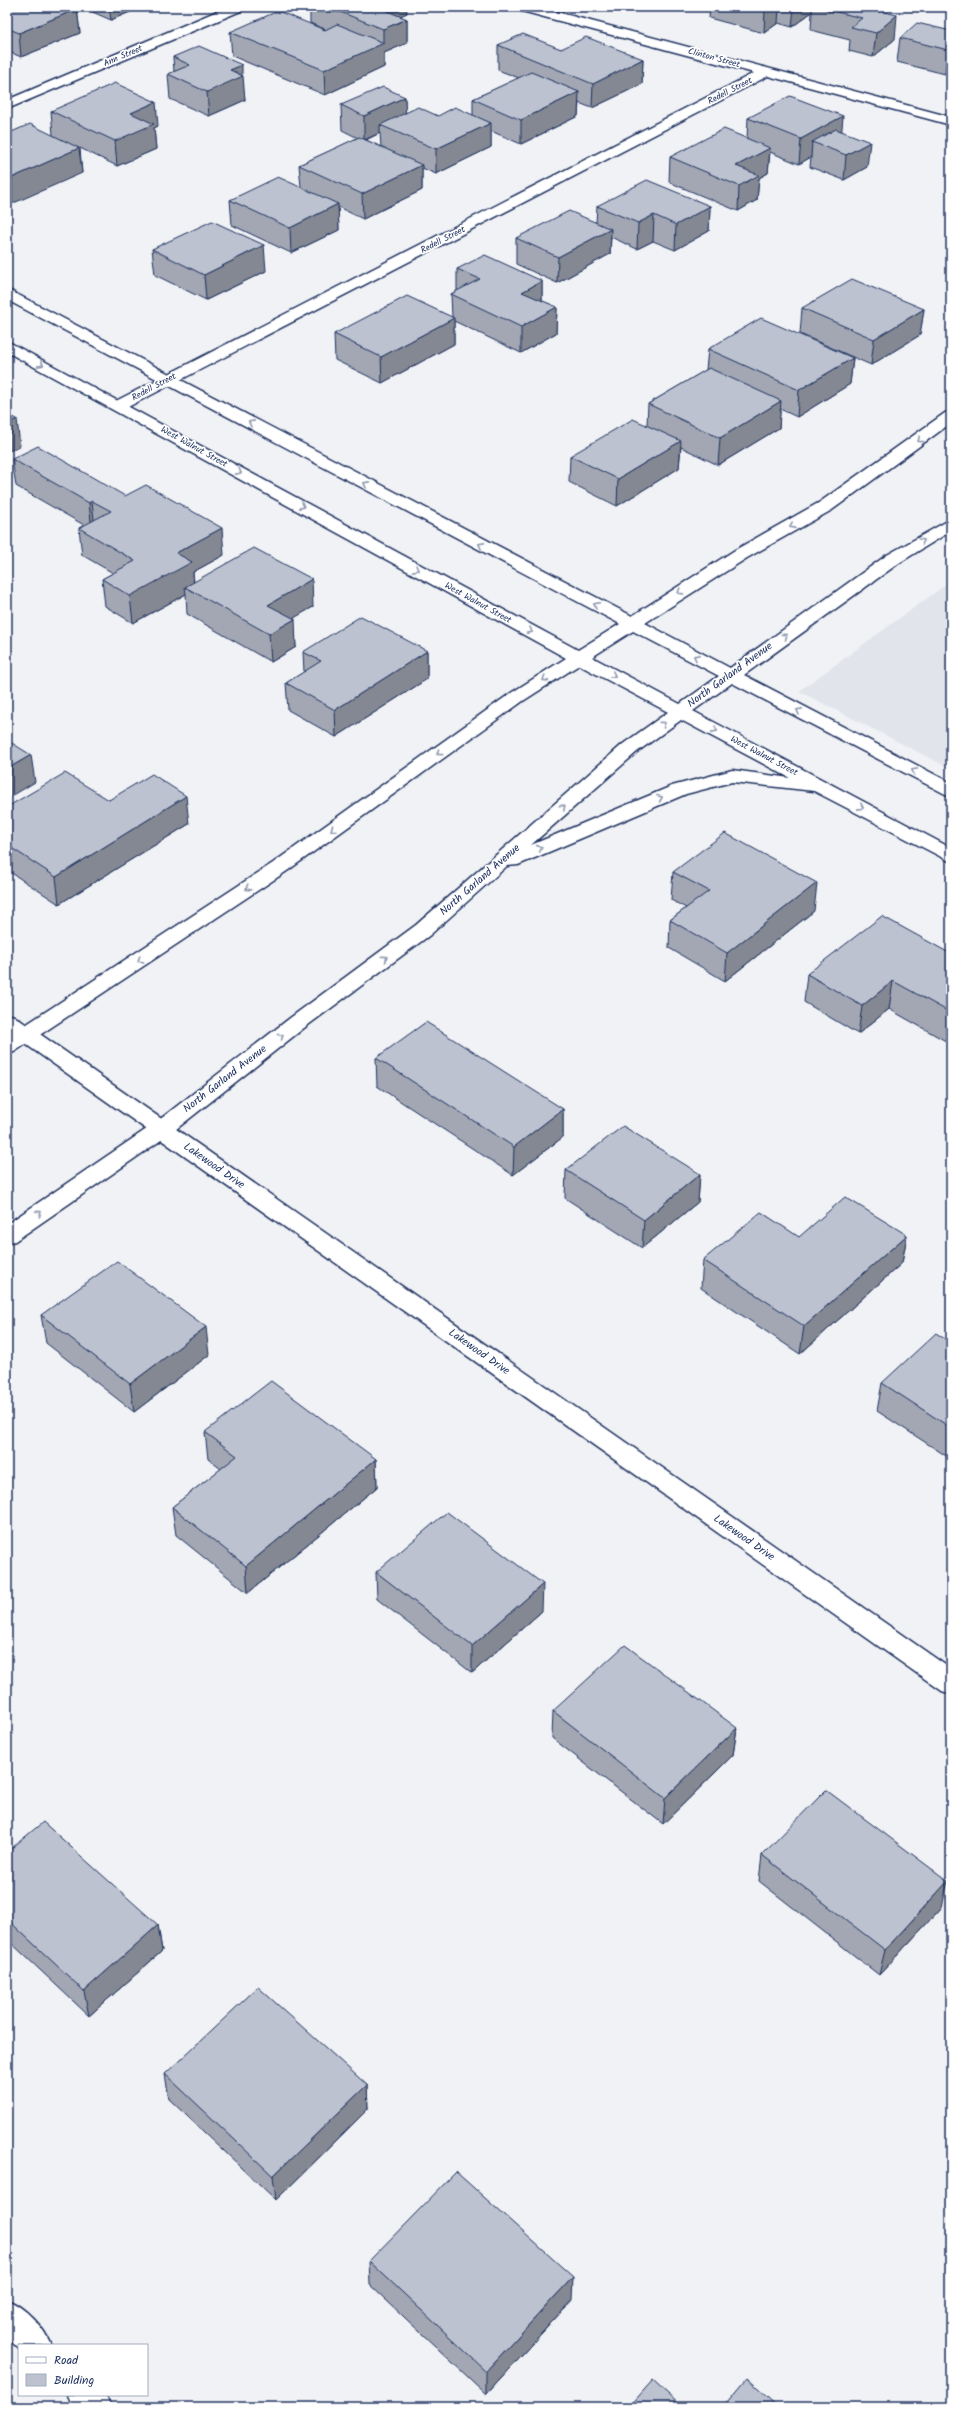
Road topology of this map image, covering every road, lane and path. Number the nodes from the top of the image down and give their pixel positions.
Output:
1 (238, 7) edge
2 (523, 7) edge
3 (766, 72) junction
4 (7, 105) edge
5 (951, 121) edge
6 (7, 294) edge
7 (7, 346) edge
8 (168, 379) junction
9 (118, 406) junction
10 (951, 416) edge
11 (951, 524) edge
12 (630, 623) junction
13 (578, 658) junction
14 (730, 675) junction
15 (681, 711) junction
16 (826, 789) junction
17 (951, 791) edge
18 (951, 856) edge
19 (492, 870) junction
20 (7, 1021) edge
21 (27, 1035) junction
22 (7, 1047) edge
23 (162, 1129) junction
24 (7, 1235) edge
25 (951, 1683) edge
26 (7, 2315) edge
27 (35, 2344) edge
28 (84, 2396) edge
29 (95, 2407) edge

1 - 4 main road, Ann Street
2 - 3 main road, Clinton Street
3 - 5 main road, Clinton Street
3 - 8 main road, Redell Street
6 - 8 main road
7 -> 9 main road, West Walnut Street
8 - 9 main road, Redell Street
12 -> 8 main road
9 -> 13 main road, West Walnut Street
10 -> 12 main road
14 -> 11 main road, North Garland Avenue
12 - 13 main road
14 -> 12 main road
13 -> 15 main road, West Walnut Street
13 -> 21 main road
14 - 15 main road, North Garland Avenue
17 -> 14 main road
15 -> 16 main road, West Walnut Street
19 -> 15 main road, North Garland Avenue
16 -> 18 main road, West Walnut Street
19 -> 16 main road
23 -> 19 main road, North Garland Avenue
20 - 21 main road, Lakewood Drive
21 - 22 main road
21 - 23 main road, Lakewood Drive
24 -> 23 main road, North Garland Avenue
23 - 25 main road, Lakewood Drive
26 - 27 main road
28 - 29 main road

